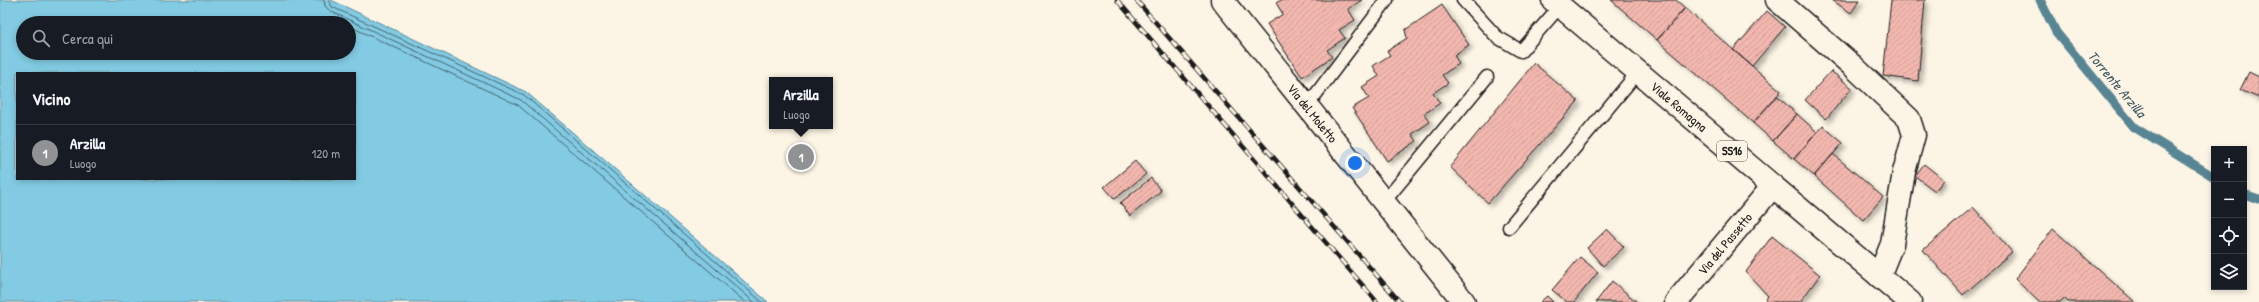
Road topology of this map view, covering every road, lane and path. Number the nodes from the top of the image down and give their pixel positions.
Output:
1 (1222, 0) edge
2 (1387, 0) edge
3 (1463, 0) edge
4 (1777, 0) edge
5 (1557, 3) edge
6 (1638, 72) junction
7 (1487, 77) dead end
8 (1307, 106) junction
9 (1773, 186) junction
10 (1384, 202) junction
11 (1509, 227) dead end
12 (1879, 276) junction
13 (1464, 302) edge
14 (1676, 302) edge
15 (1910, 302) edge

1 - 8 street, Via del Moletto
2 - 8 lane
3 - 5 lane
4 - 12 street
5 - 6 street, Viale Romagna / SS16
6 - 9 street, Viale Romagna / SS16
6 - 11 lane
7 - 10 lane
8 - 10 street, Via del Moletto
9 - 12 street, Viale Romagna / SS16
9 - 14 street, Via del Passetto
10 - 13 street, Via del Moletto
12 - 15 street, Viale Romagna / SS16

